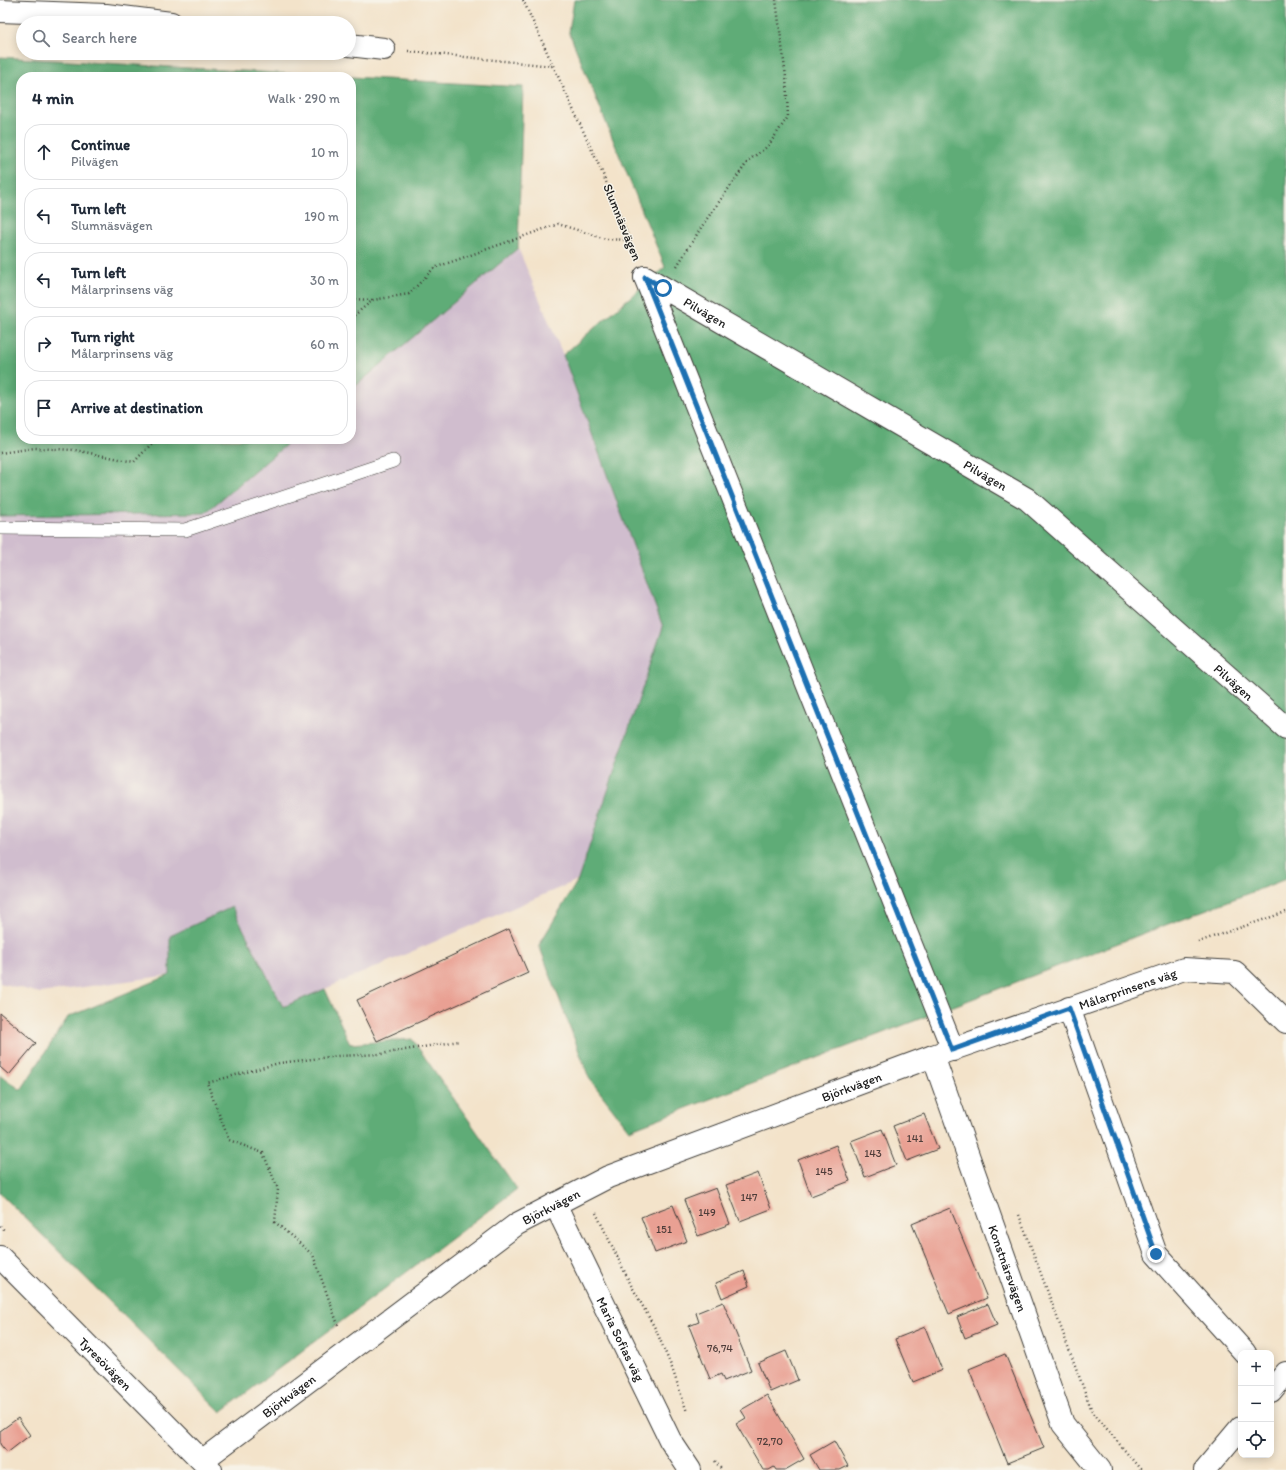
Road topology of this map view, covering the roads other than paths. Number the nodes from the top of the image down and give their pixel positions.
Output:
1 (0, 11) edge
2 (114, 16) edge
3 (356, 46) edge
4 (384, 49) road end
5 (654, 282) joint
6 (393, 461) dead end
7 (0, 528) edge
8 (1286, 728) edge
9 (1069, 1008) junction
10 (1286, 1022) edge
11 (943, 1053) junction
12 (555, 1204) junction
13 (0, 1257) edge
14 (1242, 1350) edge
15 (1238, 1431) edge
16 (207, 1465) edge
17 (690, 1470) edge
18 (1100, 1470) edge
19 (1205, 1470) edge

1 - 2 street
3 - 4 street
5 - 8 street, Pilvägen
5 - 11 street, Slumnäsvägen
6 - 7 lane
9 - 10 street, Målarprinsens väg
9 - 11 street, Målarprinsens väg
9 - 14 street, Målarprinsens väg
11 - 12 street, Björkvägen
11 - 18 street, Konstnärsvägen
12 - 16 street, Björkvägen
12 - 17 street, Maria Sofias väg
13 - 16 street, Tyresövägen
15 - 19 street

